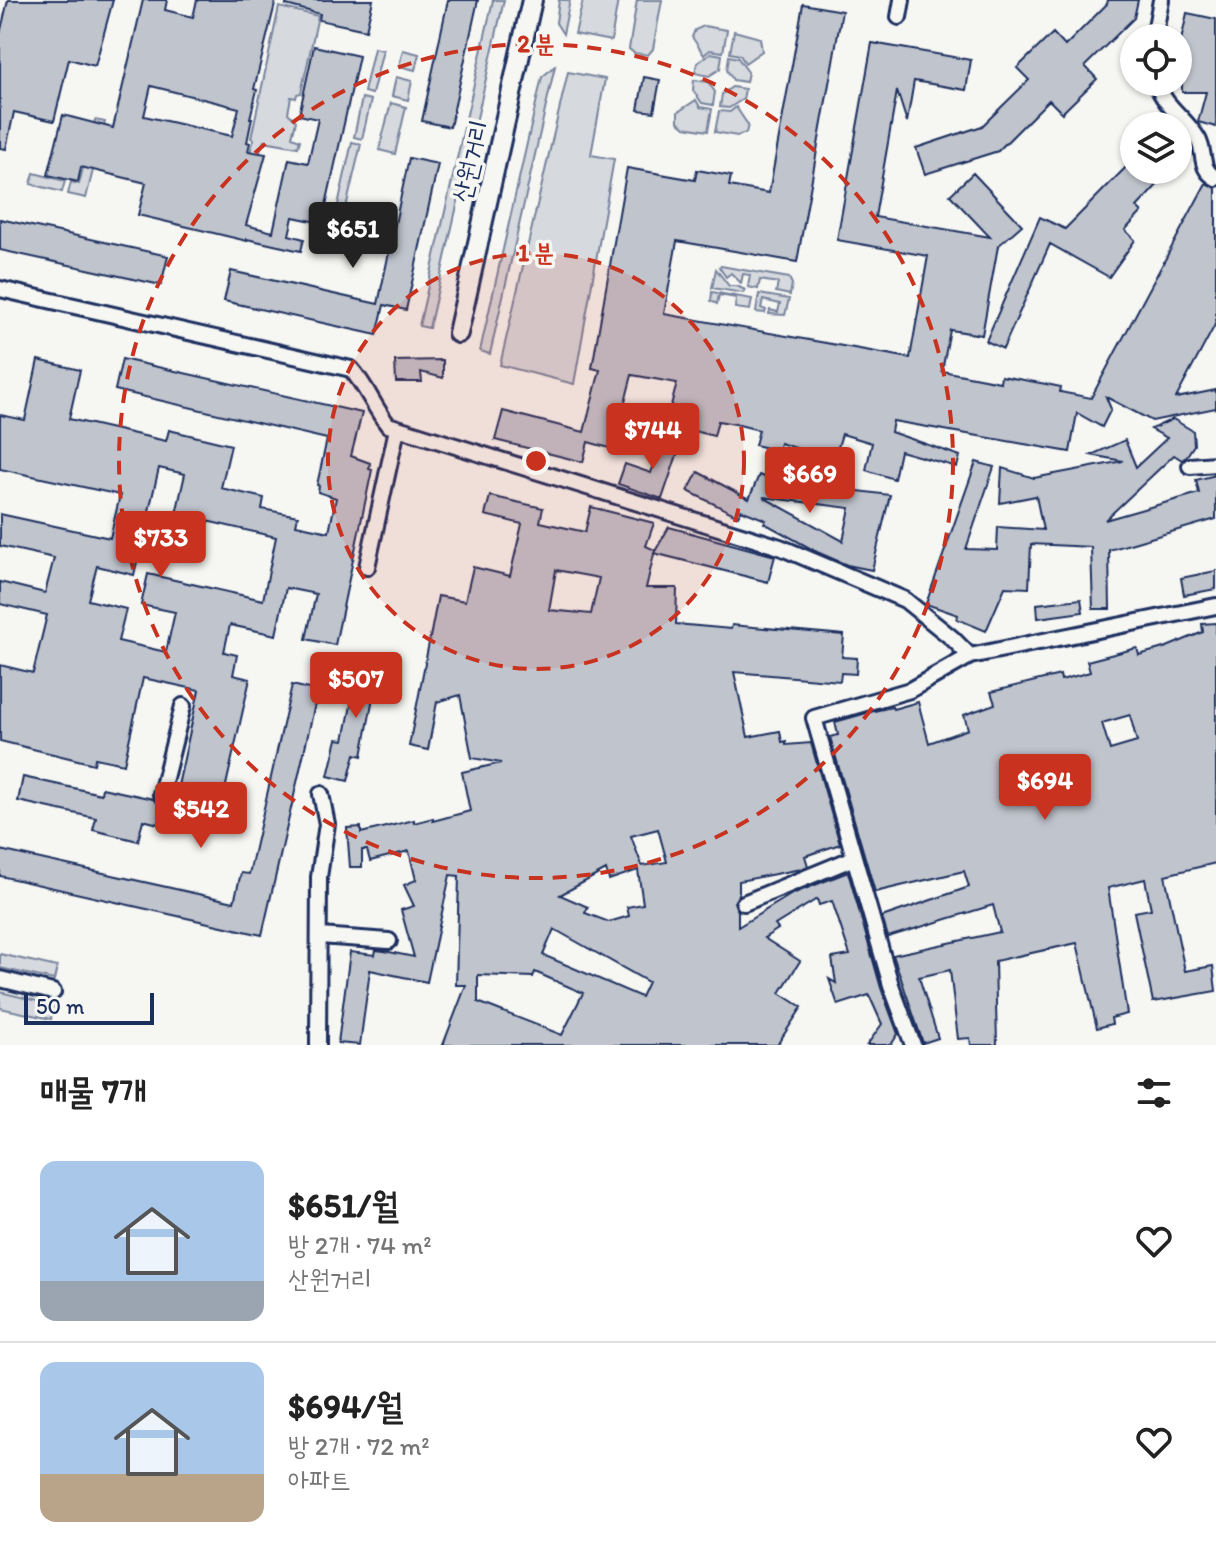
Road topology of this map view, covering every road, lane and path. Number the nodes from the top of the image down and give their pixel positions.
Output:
1 (532, 0) edge
2 (902, 0) edge
3 (1161, 0) edge
4 (899, 17) dead end
5 (1157, 24) edge
6 (1162, 96) edge
7 (1216, 178) edge
8 (0, 289) edge
9 (458, 333) dead end
10 (397, 429) junction
11 (1216, 464) edge
12 (1190, 466) dead end
13 (367, 567) dead end
14 (1216, 606) edge
15 (970, 656) junction
16 (183, 706) dead end
17 (161, 794) dead end
18 (321, 794) dead end
19 (854, 858) junction
20 (744, 903) dead end
21 (320, 936) junction
22 (389, 941) dead end
23 (0, 979) edge
24 (53, 992) dead end
25 (318, 1045) edge
26 (913, 1045) edge

1 - 9 main road, 산원거리
2 - 4 street
3 - 5 street
6 - 7 street
8 - 10 street
10 - 13 street
10 - 15 street
11 - 12 street
14 - 15 street
15 - 19 street
16 - 17 street
18 - 21 street
19 - 20 street
19 - 26 street
21 - 22 street
21 - 25 street
23 - 24 street

